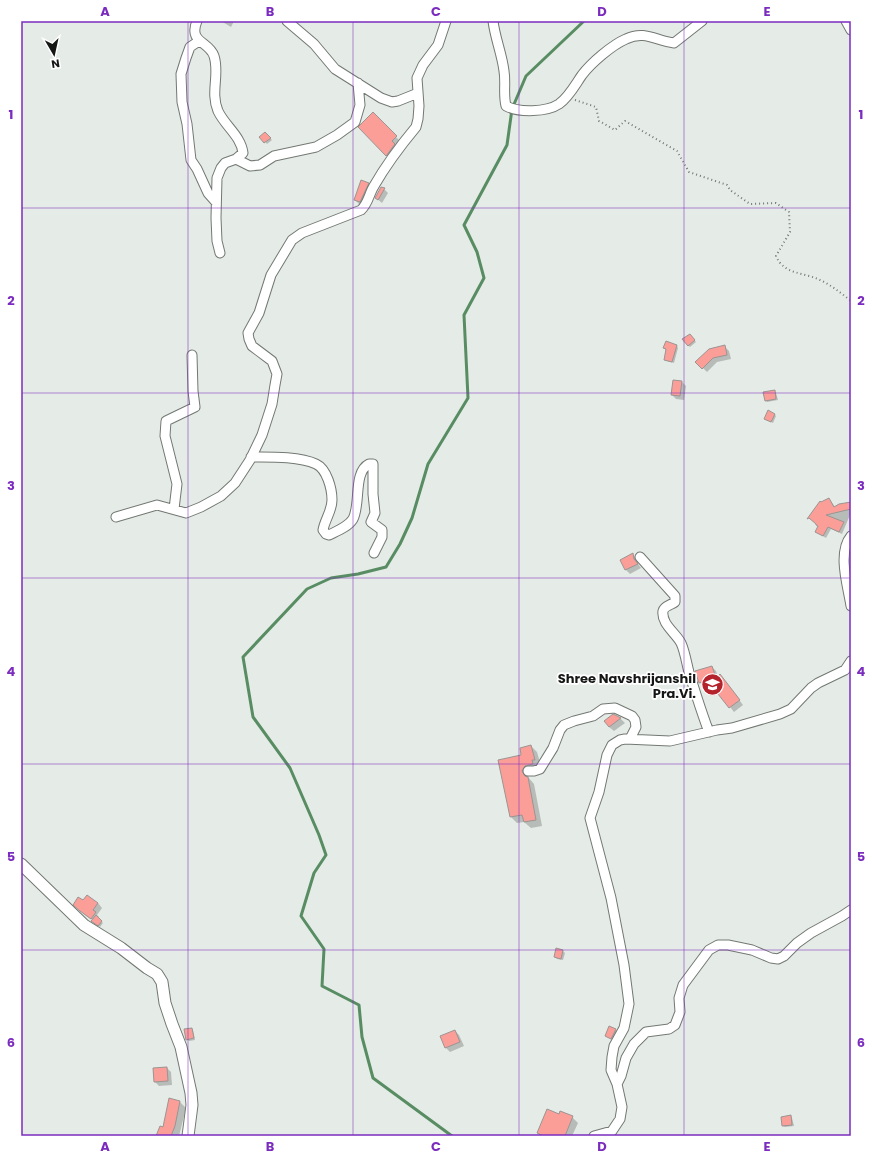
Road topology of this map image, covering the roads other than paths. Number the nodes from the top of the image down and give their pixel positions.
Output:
1 (196, 21) edge
2 (287, 21) edge
3 (446, 21) edge
4 (493, 21) edge
5 (702, 21) edge
6 (846, 21) edge
7 (851, 30) edge
8 (199, 41) junction
9 (358, 83) junction
10 (418, 93) junction
11 (236, 159) junction
12 (216, 202) junction
13 (220, 253) dead end
14 (192, 355) dead end
15 (251, 457) junction
16 (174, 509) junction
17 (116, 517) dead end
18 (851, 536) edge
19 (374, 553) dead end
20 (640, 557) dead end
21 (851, 606) edge
22 (851, 661) edge
23 (709, 732) junction
24 (630, 739) junction
25 (528, 771) dead end
26 (21, 864) edge
27 (851, 910) edge
28 (617, 1084) junction
29 (188, 1136) edge
30 (594, 1136) edge

1 - 8 street
2 - 9 street
3 - 10 street
4 - 5 street
6 - 7 street
8 - 11 street
8 - 12 street
9 - 10 street
9 - 11 street
10 - 15 street
11 - 12 street
12 - 13 street
14 - 16 street
15 - 16 street
15 - 19 street
16 - 17 street
18 - 21 street
20 - 23 street
22 - 23 street
23 - 24 street
24 - 25 street
24 - 28 street
26 - 29 street
27 - 28 street
28 - 30 street

